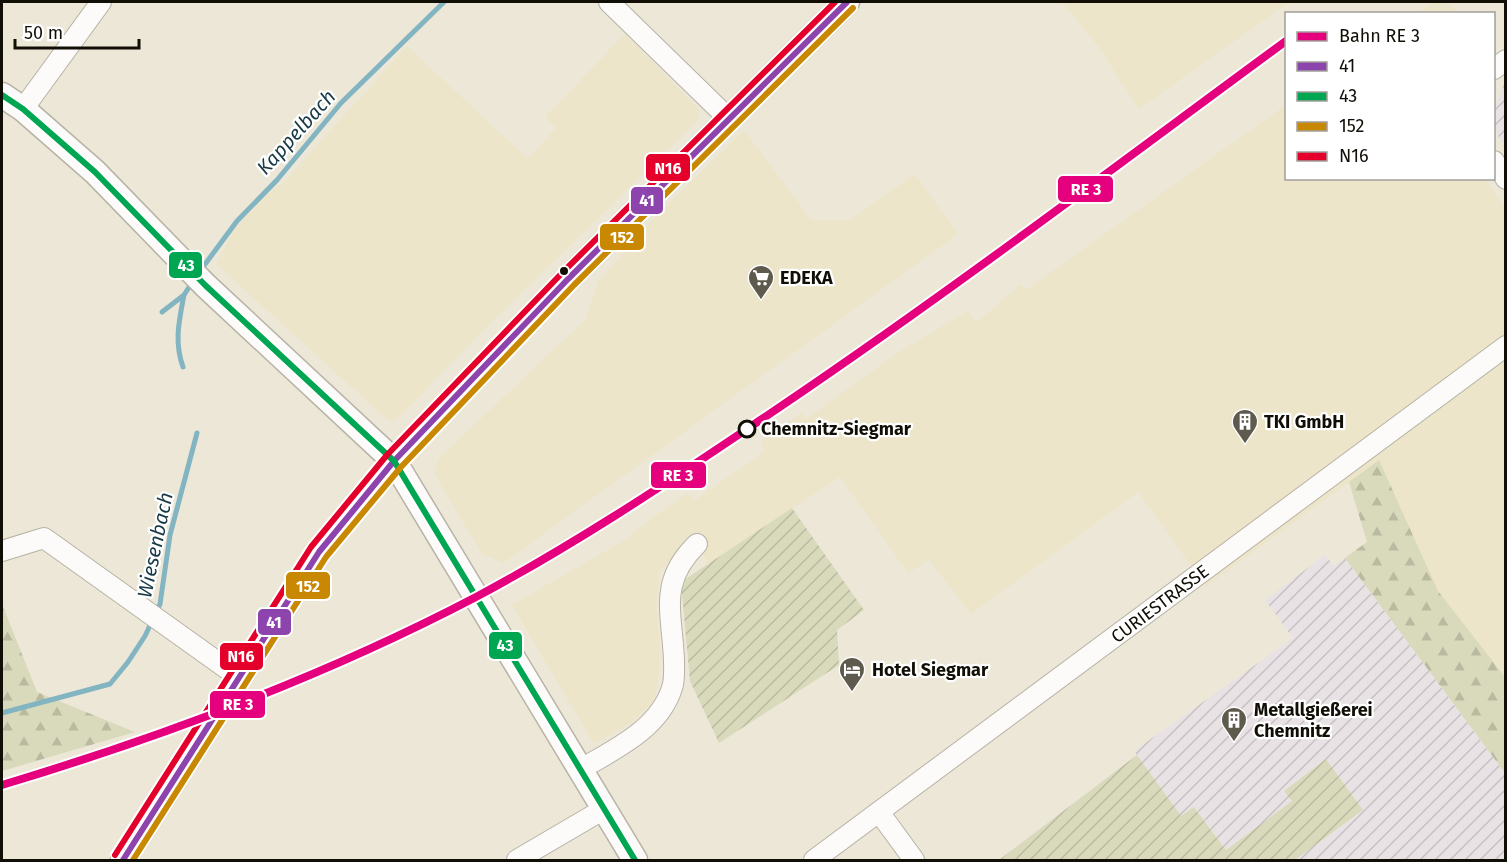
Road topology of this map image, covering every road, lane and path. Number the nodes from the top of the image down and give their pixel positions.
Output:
1 (101, 2) edge
2 (609, 2) edge
3 (847, 2) edge
4 (2, 95) edge
5 (23, 109) junction
6 (729, 119) junction
7 (1495, 162) edge
8 (1506, 179) edge
9 (1506, 346) edge
10 (394, 460) junction
11 (697, 544) dead end
12 (2, 551) edge
13 (240, 678) junction
14 (581, 769) junction
15 (604, 809) junction
16 (879, 812) junction
17 (123, 861) edge
18 (518, 861) edge
19 (635, 861) edge
20 (814, 861) edge
21 (914, 861) edge

1 - 5 street
2 - 6 street
3 - 6 main road
4 - 5 main road
5 - 10 main road
6 - 10 main road
7 - 8 street
9 - 16 street, CURIESTRASSE
10 - 13 main road
10 - 14 main road
11 - 14 street
12 - 13 street
13 - 17 main road
14 - 15 main road
15 - 18 street
15 - 19 main road
16 - 20 street, CURIESTRASSE
16 - 21 street

